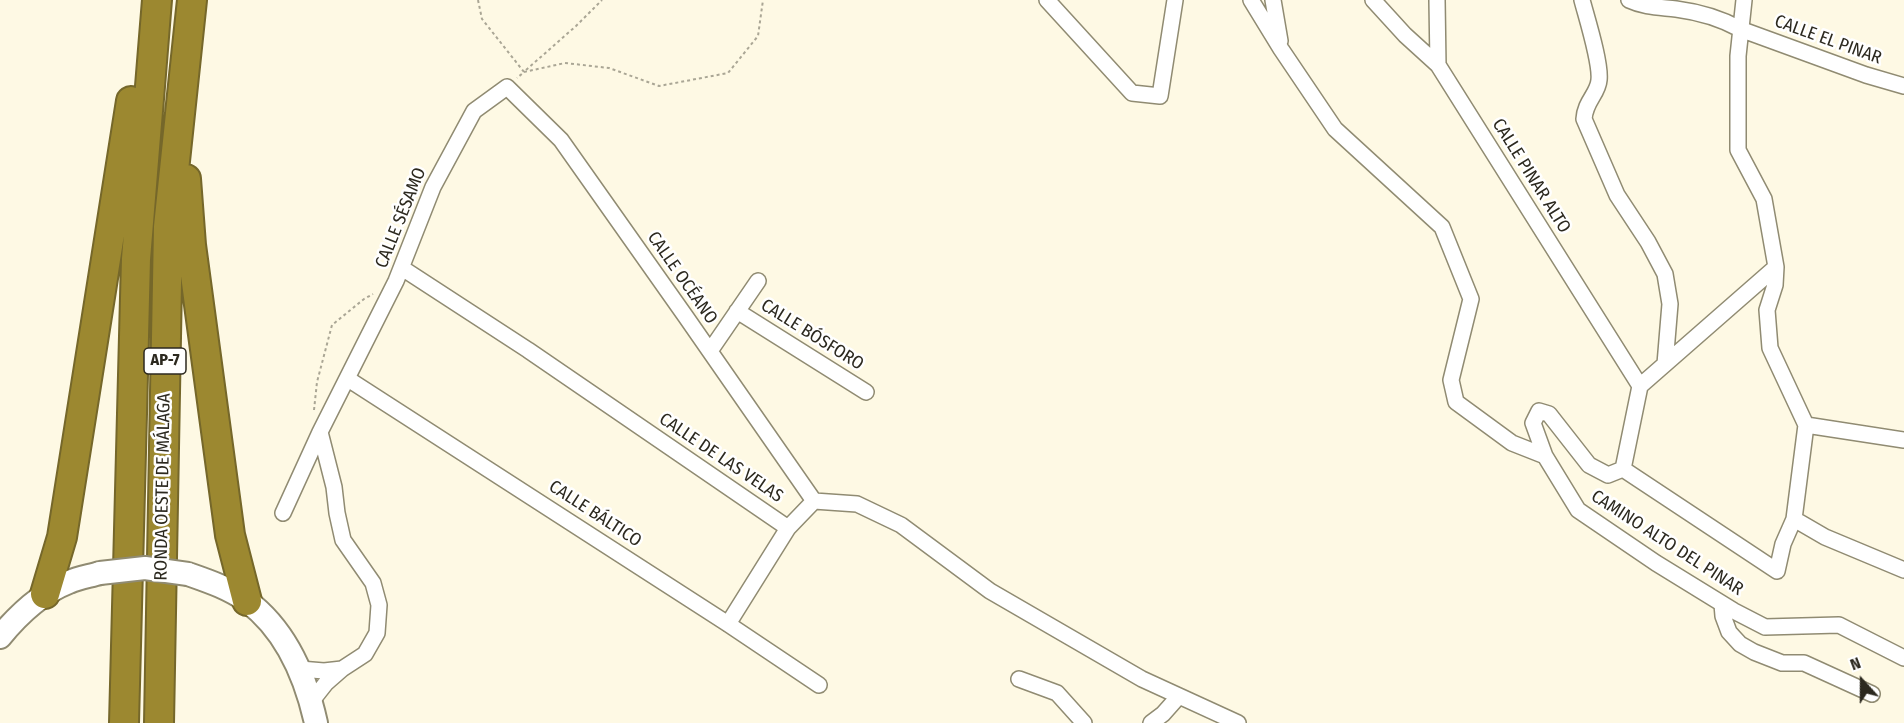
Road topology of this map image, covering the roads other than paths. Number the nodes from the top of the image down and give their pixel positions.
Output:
1 (155, 0) edge
2 (192, 0) edge
3 (1047, 0) edge
4 (1175, 0) edge
5 (1251, 0) edge
6 (1273, 0) edge
7 (1373, 0) edge
8 (1437, 0) edge
9 (1582, 0) edge
10 (1629, 0) edge
11 (1744, 0) edge
12 (1740, 29) junction
13 (1281, 49) junction
14 (1438, 64) junction
15 (1904, 86) edge
16 (507, 87) joint
17 (181, 105) junction
18 (1776, 267) junction
19 (399, 275) junction
20 (758, 281) dead end
21 (737, 312) junction
22 (710, 351) junction
23 (1665, 364) junction
24 (348, 379) junction
25 (1640, 386) junction
26 (866, 392) dead end
27 (1806, 425) junction
28 (320, 432) junction
29 (1904, 440) edge
30 (1545, 456) junction
31 (1623, 469) junction
32 (814, 501) junction
33 (283, 513) dead end
34 (1794, 519) junction
35 (788, 528) junction
36 (1904, 570) edge
37 (45, 594) junction
38 (247, 601) junction
39 (1722, 604) junction
40 (728, 624) junction
41 (0, 637) edge
42 (1904, 658) edge
43 (300, 669) junction
44 (342, 669) junction
45 (1018, 679) dead end
46 (819, 685) dead end
47 (1872, 694) dead end
48 (1179, 696) junction
49 (314, 713) edge
50 (124, 723) edge
51 (159, 723) edge
52 (1084, 723) edge
53 (1151, 723) edge
54 (1238, 723) edge

1 - 37 highway
1 - 50 highway, RONDA OESTE DE MÁLAGA / AP-7
2 - 17 highway, RONDA OESTE DE MÁLAGA / AP-7
3 - 4 street
5 - 13 street
6 - 13 street
7 - 14 street, CALLE PINAR ALTO
8 - 14 street
9 - 23 street
10 - 12 street, CALLE EL PINAR
11 - 12 street
12 - 15 street, CALLE EL PINAR
12 - 18 street
13 - 30 street
14 - 25 street, CALLE PINAR ALTO
16 - 19 street, CALLE SÉSAMO
16 - 22 street, CALLE OCÉANO
17 - 38 highway
17 - 51 highway, RONDA OESTE DE MÁLAGA / AP-7
18 - 23 street
18 - 27 street
19 - 24 street, CALLE SÉSAMO
19 - 35 street, CALLE DE LAS VELAS
20 - 21 street
21 - 22 street
21 - 26 street, CALLE BÓSFORO
22 - 32 street, CALLE OCÉANO
23 - 25 street
24 - 28 street, CALLE SÉSAMO
24 - 40 street, CALLE BÁLTICO
25 - 31 street
27 - 29 street
27 - 34 street
28 - 33 street, CALLE SÉSAMO
28 - 44 street
30 - 31 street, CAMINO ALTO DEL PINAR
30 - 39 street, CAMINO ALTO DEL PINAR
31 - 34 street
32 - 35 street, CALLE DE LAS VELAS
32 - 48 street
34 - 36 street
35 - 40 street
37 - 38 main road, bridge
37 - 41 main road
38 - 43 main road
39 - 42 street, CAMINO ALTO DEL PINAR
39 - 47 street
40 - 46 street, CALLE BÁLTICO
43 - 44 street
43 - 49 main road
44 - 49 street
45 - 52 street
48 - 53 street
48 - 54 street

